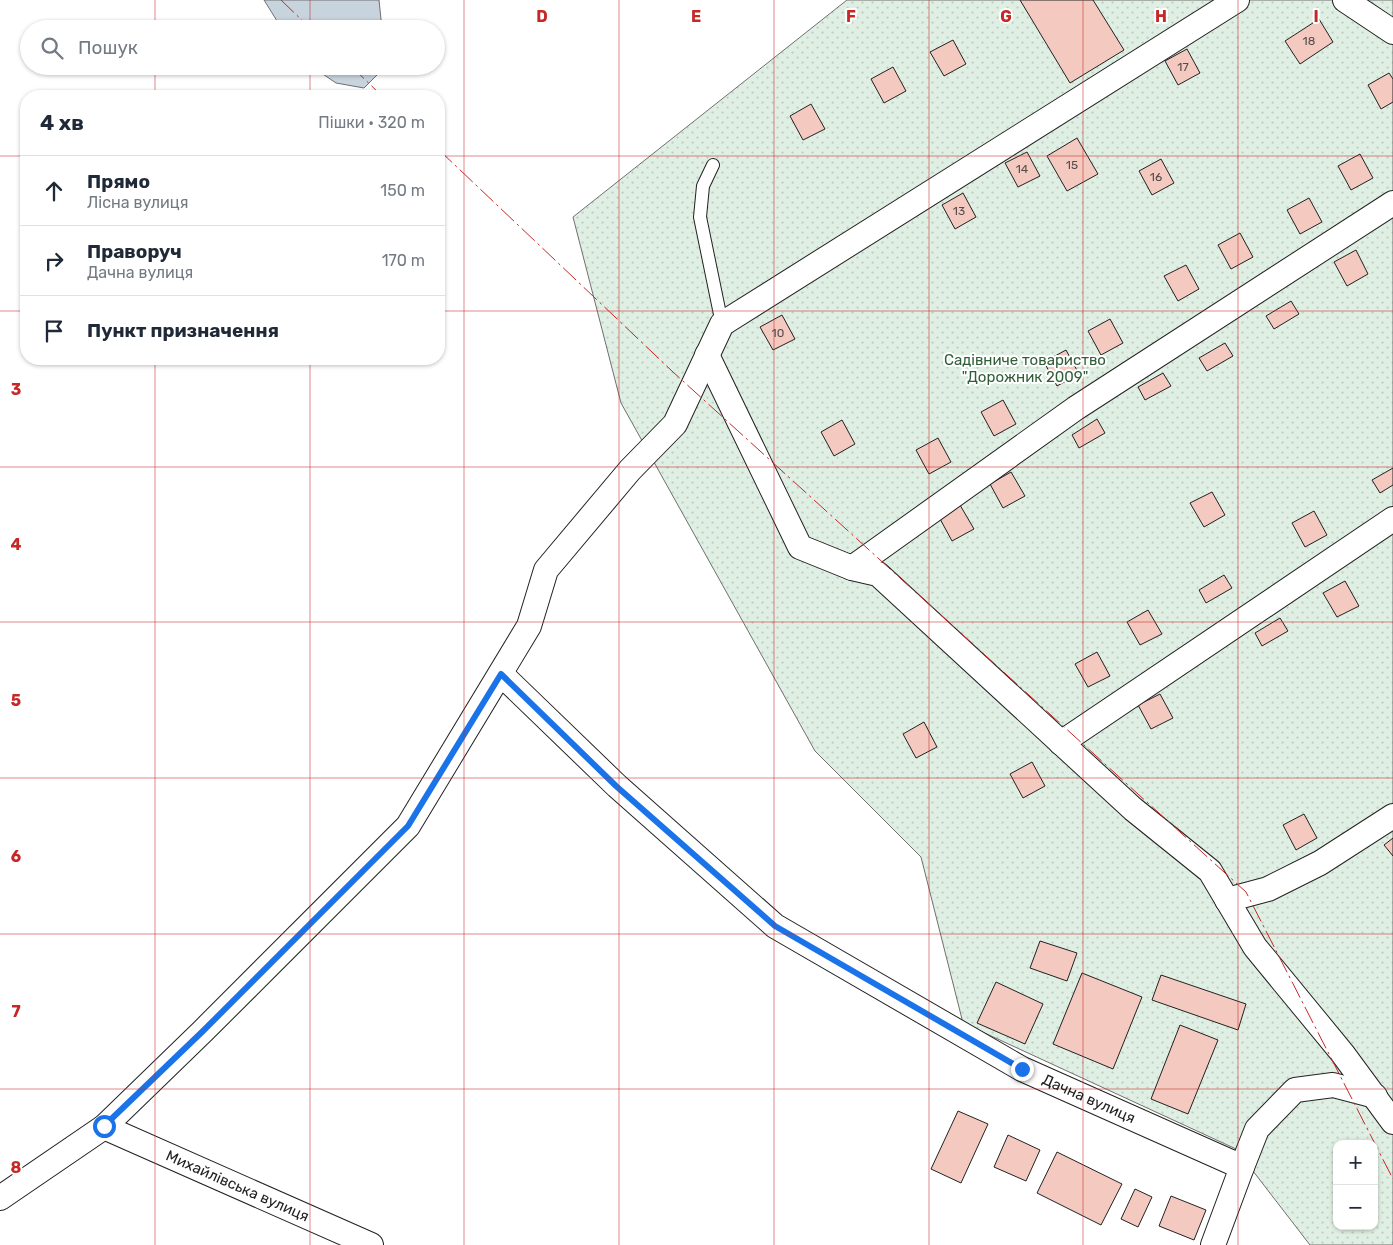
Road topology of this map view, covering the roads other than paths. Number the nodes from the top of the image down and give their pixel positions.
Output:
1 (1237, 0) edge
2 (1345, 0) edge
3 (1393, 32) edge
4 (713, 165) dead end
5 (1393, 203) edge
6 (722, 324) junction
7 (707, 355) junction
8 (1393, 519) edge
9 (852, 568) junction
10 (501, 674) junction
11 (1061, 743) junction
12 (1393, 816) edge
13 (1226, 900) junction
14 (1375, 1096) junction
15 (1393, 1122) edge
16 (104, 1126) junction
17 (1242, 1167) junction
18 (0, 1198) edge
19 (371, 1245) edge
20 (1213, 1245) edge

1 - 6 street
2 - 3 street
4 - 6 lane
5 - 9 street
6 - 7 street
7 - 9 street
7 - 10 street
8 - 11 street
9 - 11 street
10 - 16 street
10 - 17 street, Дачна вулиця
11 - 13 street
12 - 13 street
13 - 14 street
14 - 15 street
14 - 17 street
16 - 18 street
16 - 19 street, Михайлівська вулиця
17 - 20 street

